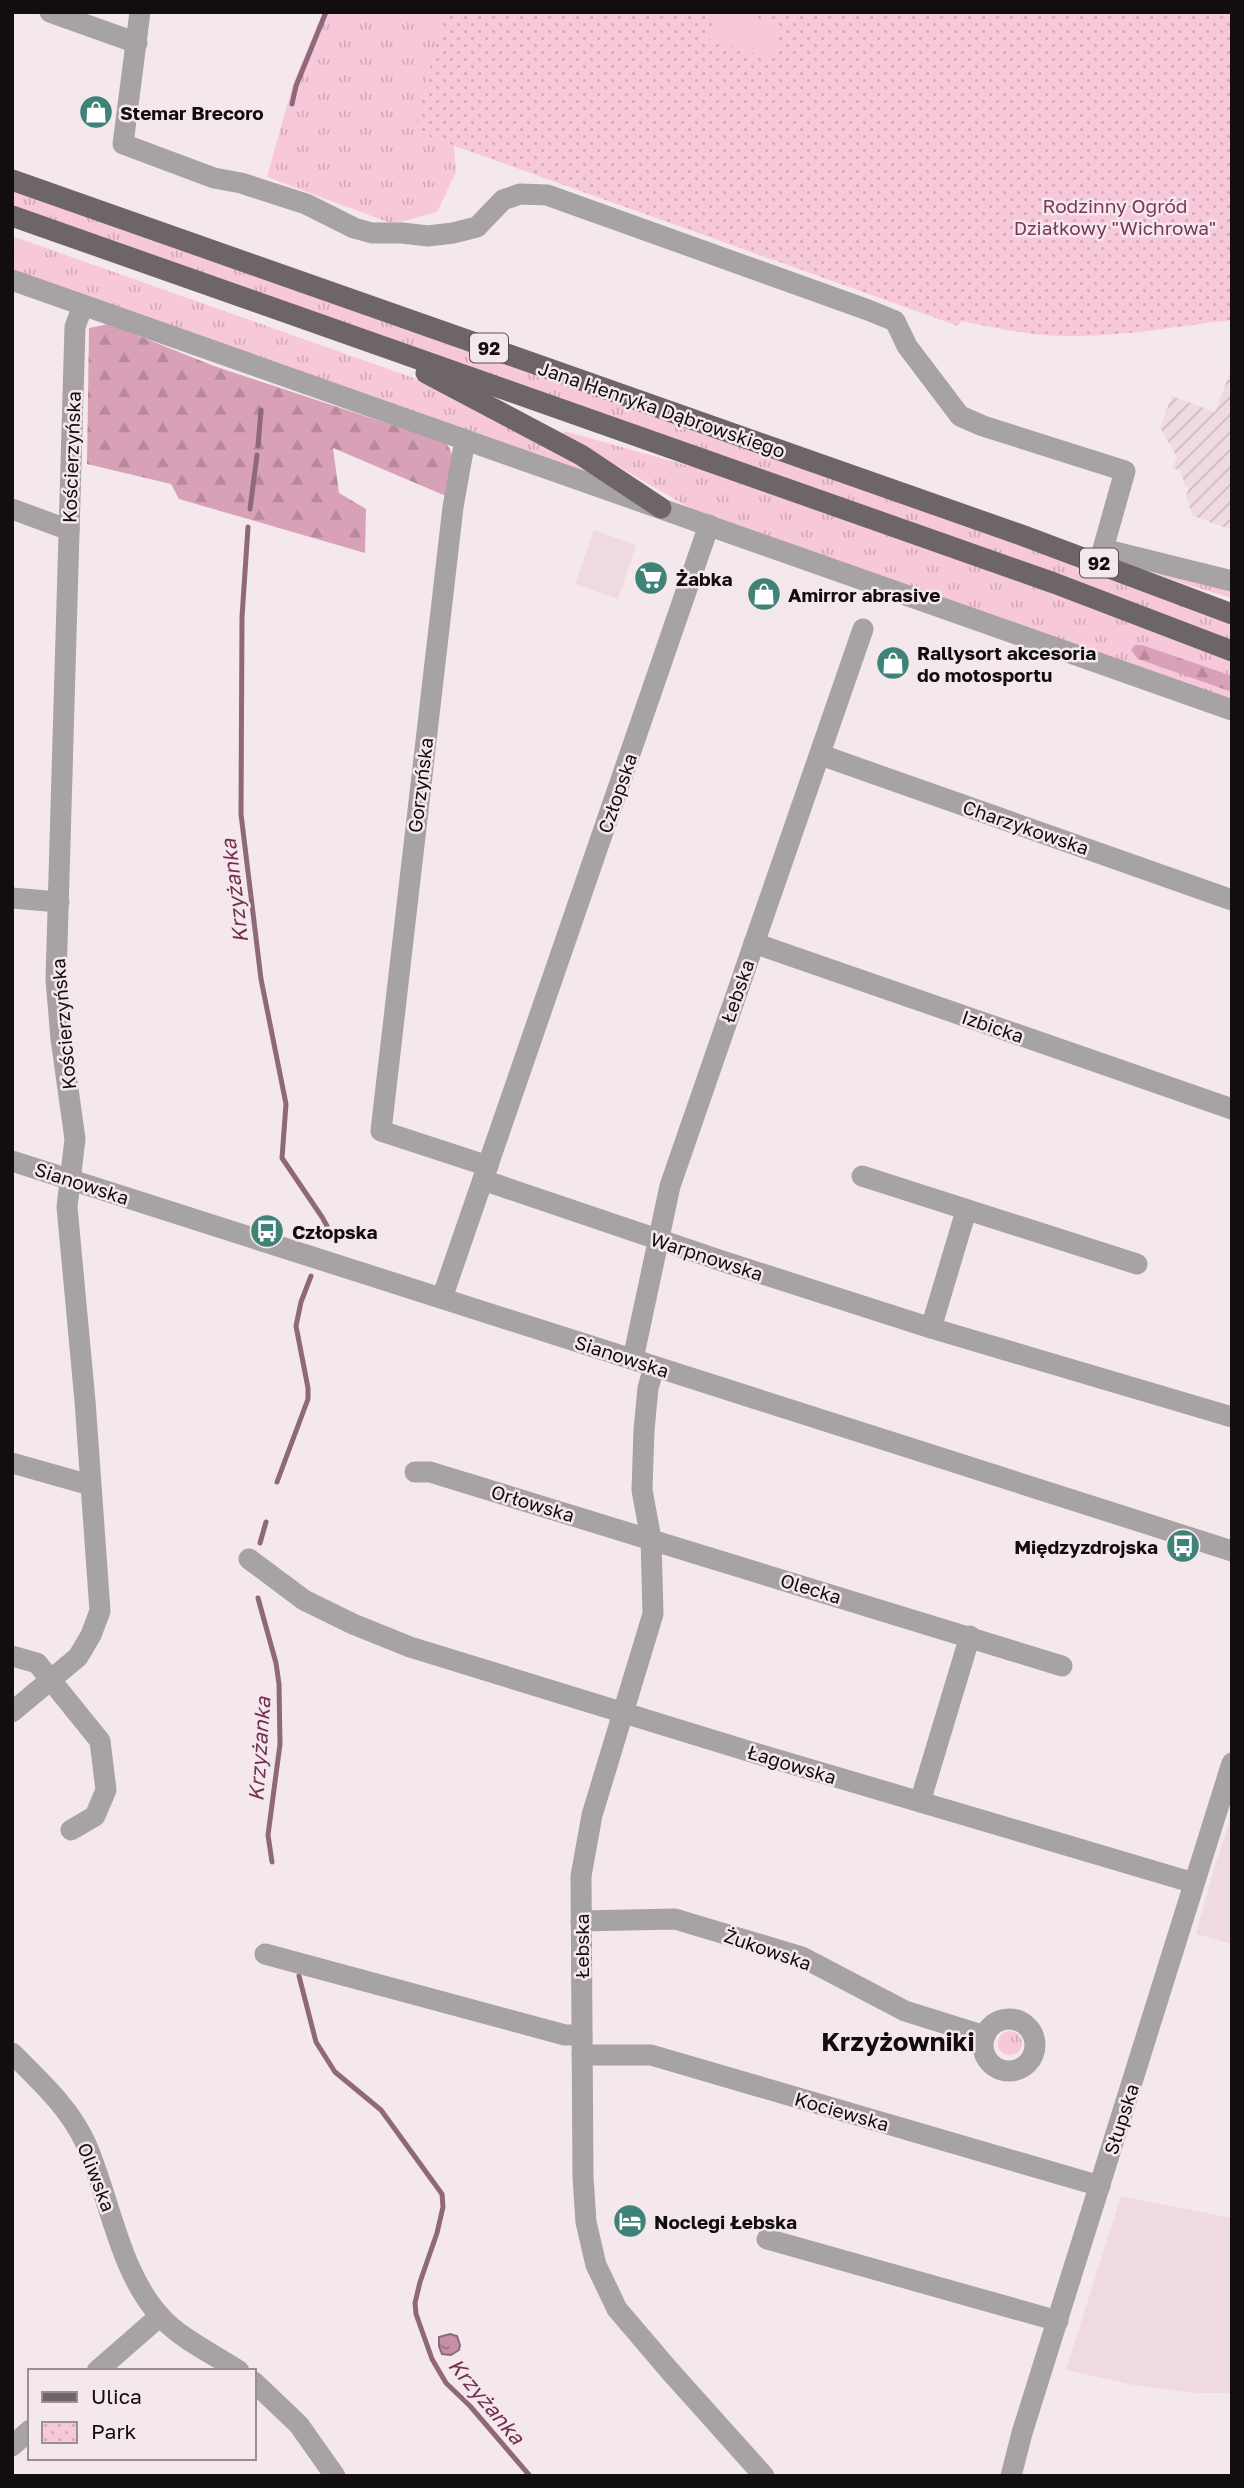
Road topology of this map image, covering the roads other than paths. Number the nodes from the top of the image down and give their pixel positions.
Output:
1 (50, 12) edge
2 (140, 12) edge
3 (137, 43) junction
4 (12, 180) edge
5 (12, 216) edge
6 (12, 280) edge
7 (83, 305) junction
8 (352, 336) junction
9 (465, 440) junction
10 (12, 509) edge
11 (661, 509) junction
12 (965, 516) junction
13 (709, 525) junction
14 (69, 530) junction
15 (1103, 549) junction
16 (1232, 581) edge
17 (1232, 614) edge
18 (863, 629) dead end
19 (1232, 651) edge
20 (1232, 710) edge
21 (821, 755) junction
22 (12, 898) edge
23 (1232, 900) edge
24 (59, 902) junction
25 (754, 943) junction
26 (1232, 1109) edge
27 (381, 1131) joint
28 (12, 1161) edge
29 (486, 1173) junction
30 (862, 1176) dead end
31 (69, 1179) junction
32 (966, 1211) junction
33 (659, 1240) junction
34 (1137, 1264) dead end
35 (442, 1298) junction
36 (931, 1328) junction
37 (633, 1359) junction
38 (654, 1367) junction
39 (1232, 1417) edge
40 (12, 1463) edge
41 (415, 1472) dead end
42 (90, 1485) junction
43 (651, 1539) junction
44 (1232, 1551) edge
45 (248, 1559) dead end
46 (970, 1636) junction
47 (12, 1656) edge
48 (1062, 1666) dead end
49 (50, 1681) junction
50 (12, 1712) edge
51 (624, 1712) junction
52 (1232, 1763) edge
53 (919, 1802) junction
54 (71, 1830) dead end
55 (1194, 1883) junction
56 (581, 1921) junction
57 (265, 1954) dead end
58 (985, 2036) dead end
59 (582, 2045) junction
60 (12, 2053) edge
61 (1100, 2186) junction
62 (767, 2239) dead end
63 (160, 2316) junction
64 (1058, 2321) junction
65 (99, 2369) edge
66 (236, 2369) edge
67 (256, 2384) edge
68 (28, 2432) edge
69 (12, 2446) edge
70 (335, 2476) edge
71 (764, 2476) edge
72 (1011, 2476) edge

1 - 3 street
2 - 3 street
3 - 15 street
4 - 12 main road, Jana Henryka Dąbrowskiego / 92
5 - 8 main road, Jana Henryka Dąbrowskiego / 92
6 - 7 street
7 - 9 street
7 - 14 street, Kościerzyńska
8 - 11 main road
8 - 19 main road, Jana Henryka Dąbrowskiego / 92
9 - 11 street
9 - 27 street, Gorzyńska
10 - 14 street
11 - 13 street
12 - 15 main road
12 - 17 main road, Jana Henryka Dąbrowskiego / 92
13 - 20 street
13 - 29 street, Człopska
14 - 24 street, Kościerzyńska
15 - 16 street
18 - 21 street, Łebska
21 - 23 street, Charzykowska
21 - 25 street, Łebska
22 - 24 street
24 - 31 street, Kościerzyńska
25 - 26 street, Izbicka
25 - 33 street, Łebska
27 - 29 street, Warpnowska
28 - 31 street, Sianowska
29 - 33 street, Warpnowska
29 - 35 street, Człopska
30 - 32 street
31 - 35 street, Sianowska
31 - 42 street, Kościerzyńska
32 - 34 street
32 - 36 street
33 - 36 street, Warpnowska
33 - 37 street, Łebska
35 - 37 street, Sianowska
36 - 39 street, Warpnowska
37 - 38 street, Sianowska
38 - 43 street, Łebska
38 - 44 street, Sianowska
40 - 42 street
41 - 43 street, Orłowska
42 - 49 street, Kościerzyńska
43 - 46 street, Olecka
43 - 51 street, Łebska
45 - 51 street, Łagowska
46 - 48 street, Olecka
46 - 53 street
47 - 49 street
49 - 50 street, Kościerzyńska
49 - 54 street
51 - 53 street, Łagowska
51 - 56 street, Łebska
52 - 55 street, Słupska
53 - 55 street, Łagowska
55 - 61 street, Słupska
56 - 58 street, Żukowska
56 - 59 street, Łebska
57 - 59 street, Kociewska
59 - 61 street, Kociewska
59 - 71 street, Łebska
60 - 63 street, Oliwska
61 - 64 street, Słupska
62 - 64 street
63 - 65 street
63 - 66 street, Oliwska
64 - 72 street, Słupska
67 - 70 street
68 - 69 street

